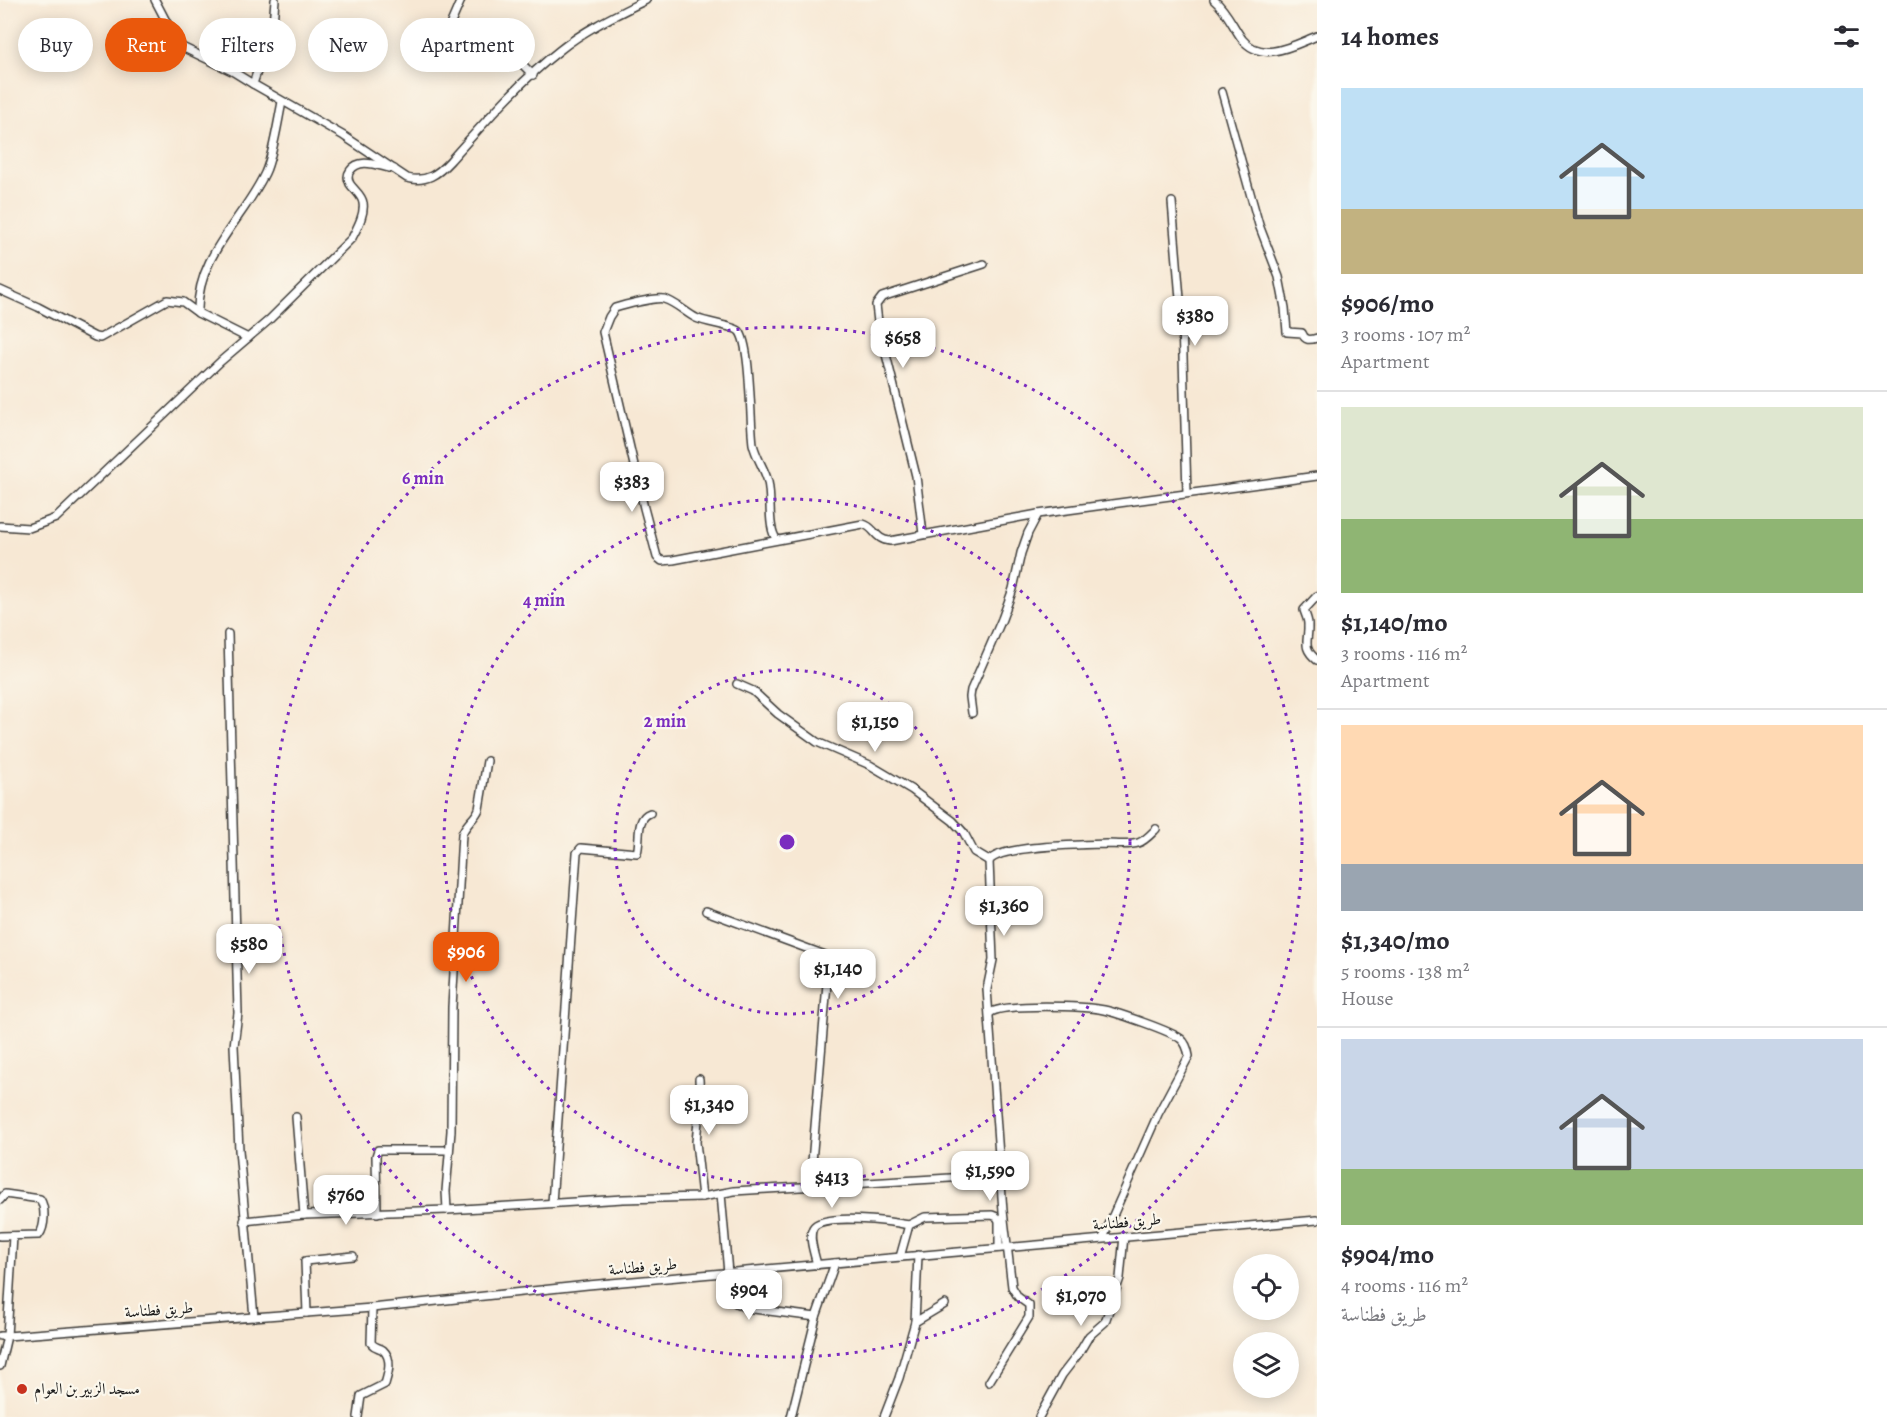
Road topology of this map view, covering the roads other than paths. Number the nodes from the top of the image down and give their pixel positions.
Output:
1 (155, 0) edge
2 (275, 0) edge
3 (461, 0) edge
4 (646, 0) edge
5 (1214, 0) edge
6 (1317, 36) edge
7 (533, 75) junction
8 (253, 84) junction
9 (1222, 92) dead end
10 (282, 102) junction
11 (394, 169) junction
12 (1172, 202) dead end
13 (984, 264) dead end
14 (0, 290) edge
15 (198, 313) junction
16 (248, 338) junction
17 (1317, 338) edge
18 (1317, 476) edge
19 (1187, 493) junction
20 (1038, 514) junction
21 (0, 526) edge
22 (923, 534) junction
23 (777, 540) junction
24 (1317, 596) edge
25 (228, 634) dead end
26 (1317, 660) edge
27 (737, 684) dead end
28 (972, 713) dead end
29 (488, 761) dead end
30 (650, 813) dead end
31 (1156, 829) dead end
32 (989, 861) junction
33 (706, 911) dead end
34 (990, 1013) junction
35 (699, 1079) dead end
36 (296, 1117) dead end
37 (449, 1150) junction
38 (1000, 1175) junction
39 (810, 1186) junction
40 (721, 1194) junction
41 (702, 1197) junction
42 (0, 1200) edge
43 (552, 1203) junction
44 (447, 1210) junction
45 (377, 1213) junction
46 (304, 1215) junction
47 (1317, 1220) edge
48 (244, 1221) junction
49 (909, 1225) junction
50 (0, 1236) edge
51 (13, 1236) junction
52 (1124, 1236) junction
53 (1103, 1238) junction
54 (1007, 1247) junction
55 (999, 1248) junction
56 (918, 1255) junction
57 (353, 1256) dead end
58 (900, 1257) junction
59 (835, 1263) junction
60 (817, 1265) junction
61 (728, 1273) junction
62 (739, 1273) junction
63 (945, 1304) dead end
64 (372, 1308) junction
65 (307, 1312) junction
66 (254, 1317) junction
67 (816, 1317) junction
68 (915, 1322) junction
69 (3, 1336) edge
70 (0, 1366) edge
71 (989, 1382) dead end
72 (358, 1417) edge
73 (791, 1417) edge
74 (884, 1417) edge
75 (1039, 1417) edge

1 - 8 street
2 - 8 street
3 - 7 street
4 - 7 street
5 - 6 street
7 - 11 street
8 - 10 street
9 - 17 street
10 - 11 street
10 - 15 street
11 - 16 street
12 - 19 street
13 - 22 street
14 - 15 street
15 - 16 street
16 - 21 street
18 - 19 street
19 - 20 street
20 - 22 street
20 - 28 street
22 - 23 street
23 - 23 street
24 - 26 street
25 - 48 street
27 - 32 street
29 - 37 street
30 - 43 street
31 - 32 street
32 - 34 street
33 - 39 street
34 - 38 street
34 - 53 street
35 - 41 street
36 - 46 street
37 - 44 street
37 - 45 street
38 - 39 street
38 - 54 street
39 - 40 street
40 - 41 street
40 - 61 street
41 - 43 street
42 - 51 street
43 - 44 street
44 - 45 street
45 - 46 street
46 - 48 street
47 - 52 street, طريق فطناسة
48 - 66 street
49 - 55 street
49 - 58 street
49 - 60 street
50 - 51 street
51 - 69 street
52 - 53 street, طريق فطناسة
52 - 75 street
53 - 54 street, طريق فطناسة
54 - 55 street, طريق فطناسة
54 - 71 street
55 - 56 street, طريق فطناسة
56 - 58 street, طريق فطناسة
56 - 68 street
57 - 65 street
58 - 59 street, طريق فطناسة
59 - 60 street, طريق فطناسة
59 - 67 street
60 - 62 street, طريق فطناسة
61 - 62 street, طريق فطناسة
61 - 64 street, طريق فطناسة
62 - 67 street
63 - 68 street
64 - 65 street, طريق فطناسة
64 - 72 street
65 - 66 street, طريق فطناسة
66 - 69 street, طريق فطناسة
67 - 73 street
68 - 74 street
69 - 70 street

